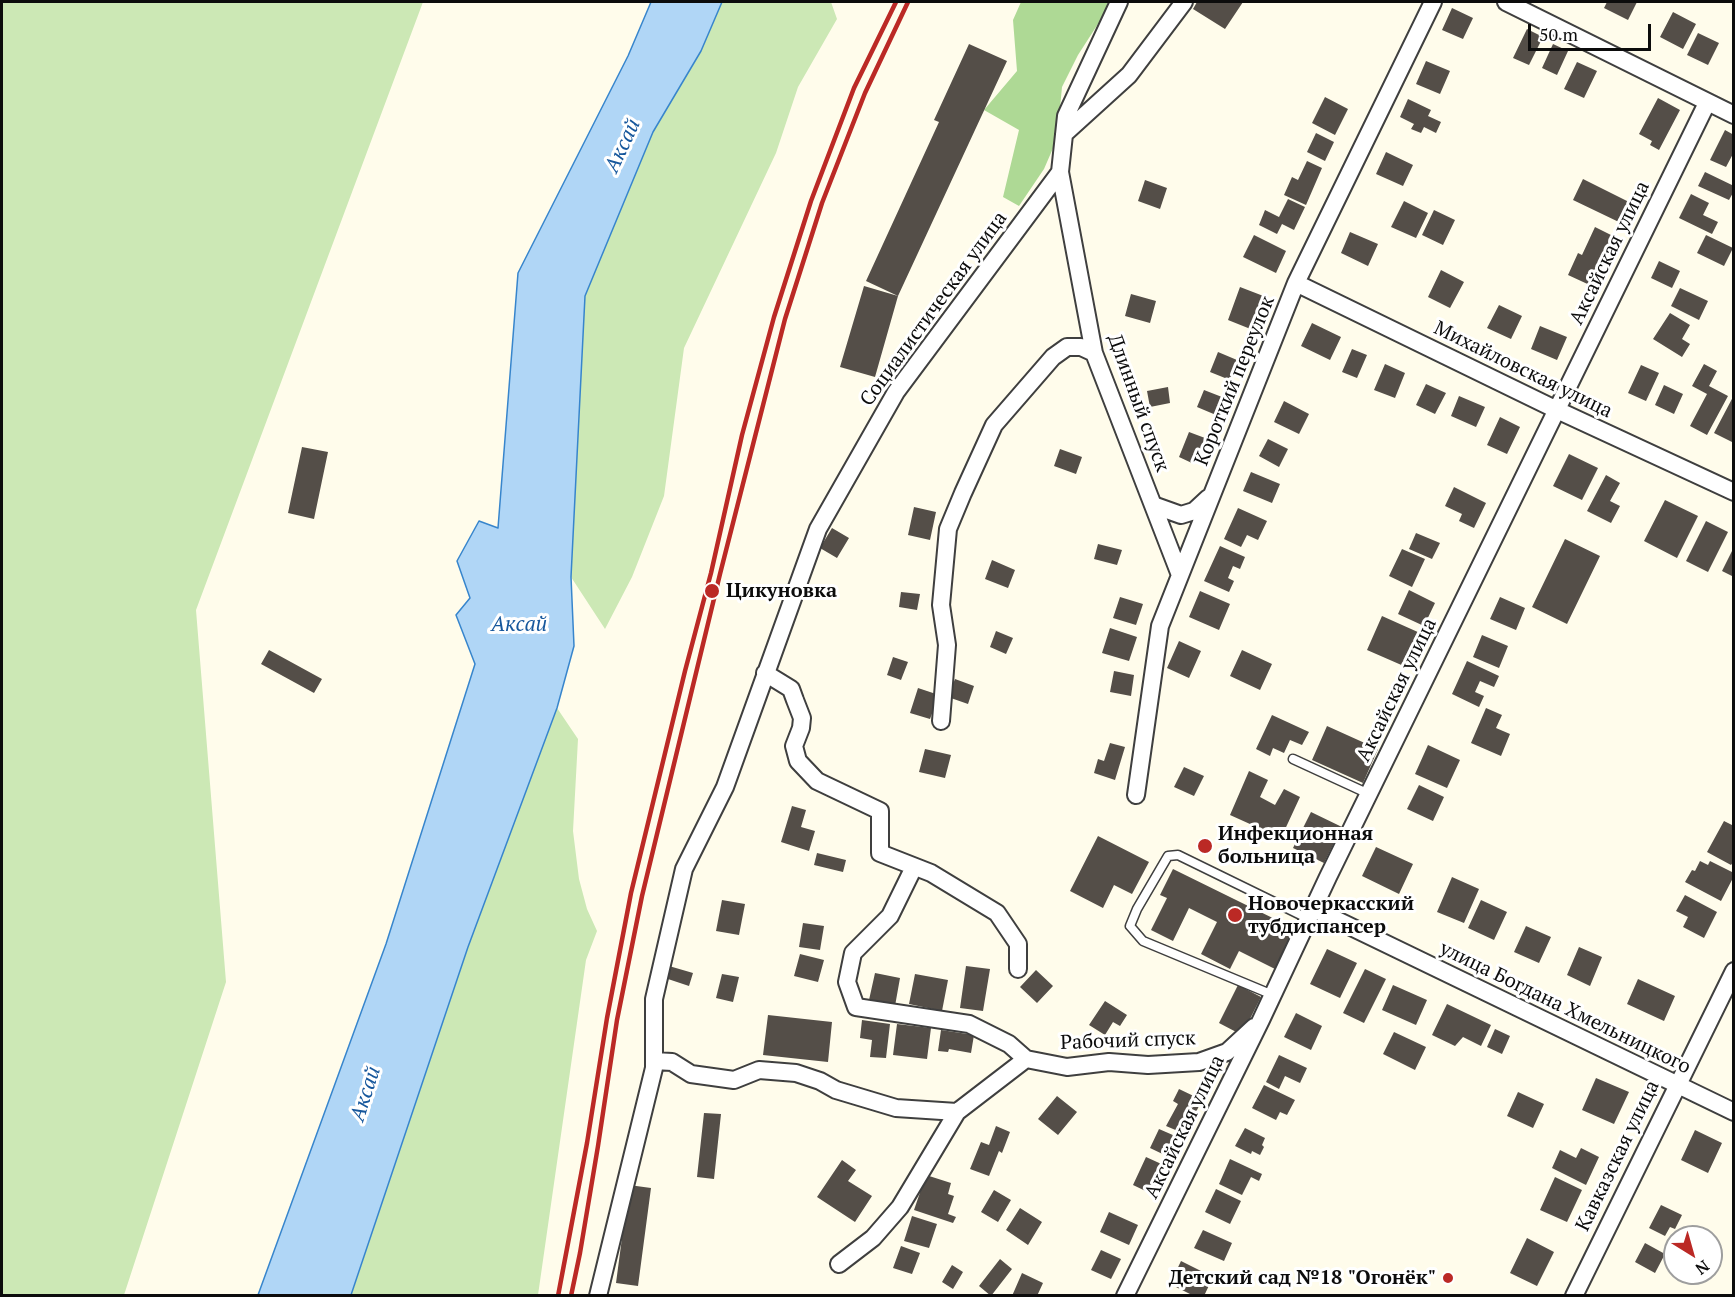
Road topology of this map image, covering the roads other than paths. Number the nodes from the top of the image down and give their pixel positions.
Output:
1 (1119, 2) edge
2 (1184, 2) edge
3 (1433, 2) edge
4 (1506, 2) edge
5 (1707, 103) junction
6 (1734, 115) edge
7 (1064, 134) junction
8 (1060, 172) junction
9 (1296, 283) junction
10 (1094, 353) junction
11 (1557, 410) junction
12 (1734, 492) edge
13 (1211, 496) junction
14 (1153, 505) junction
15 (1180, 575) junction
16 (765, 673) junction
17 (941, 721) dead end
18 (1293, 759) dead end
19 (1369, 794) junction
20 (1136, 795) dead end
21 (914, 867) junction
22 (1311, 914) junction
23 (1018, 969) dead end
24 (1734, 971) edge
25 (1273, 995) junction
26 (1261, 1020) junction
27 (1026, 1059) junction
28 (654, 1061) junction
29 (1676, 1086) junction
30 (957, 1112) junction
31 (1734, 1112) edge
32 (839, 1264) dead end
33 (598, 1296) edge
34 (1125, 1296) edge
35 (1574, 1296) edge

1 - 7 street, Длинный спуск
2 - 7 street
3 - 9 street, Короткий переулок
4 - 5 street
5 - 6 street
5 - 11 street, Аксайская улица
7 - 8 street, Длинный спуск
8 - 10 street, Длинный спуск
8 - 16 street, Социалистическая улица
9 - 11 street, Михайловская улица
9 - 13 street, Короткий переулок
10 - 14 street, Длинный спуск
10 - 17 street
11 - 12 street, Михайловская улица
11 - 19 street, Аксайская улица
13 - 14 street
13 - 15 street, Короткий переулок
14 - 15 street, Длинный спуск
15 - 20 street, Короткий переулок
16 - 21 street
16 - 28 street, Социалистическая улица
18 - 19 lane
19 - 22 street, Аксайская улица
21 - 23 street
21 - 27 street
22 - 25 street, Аксайская улица
22 - 25 lane
22 - 29 street, улица Богдана Хмельницкого
24 - 29 street, Кавказская улица
25 - 26 street, Аксайская улица
26 - 27 street, Рабочий спуск
26 - 34 street, Аксайская улица
27 - 30 street
28 - 30 street
28 - 33 street, Социалистическая улица
29 - 31 street, улица Богдана Хмельницкого
29 - 35 street, Кавказская улица
30 - 32 street

